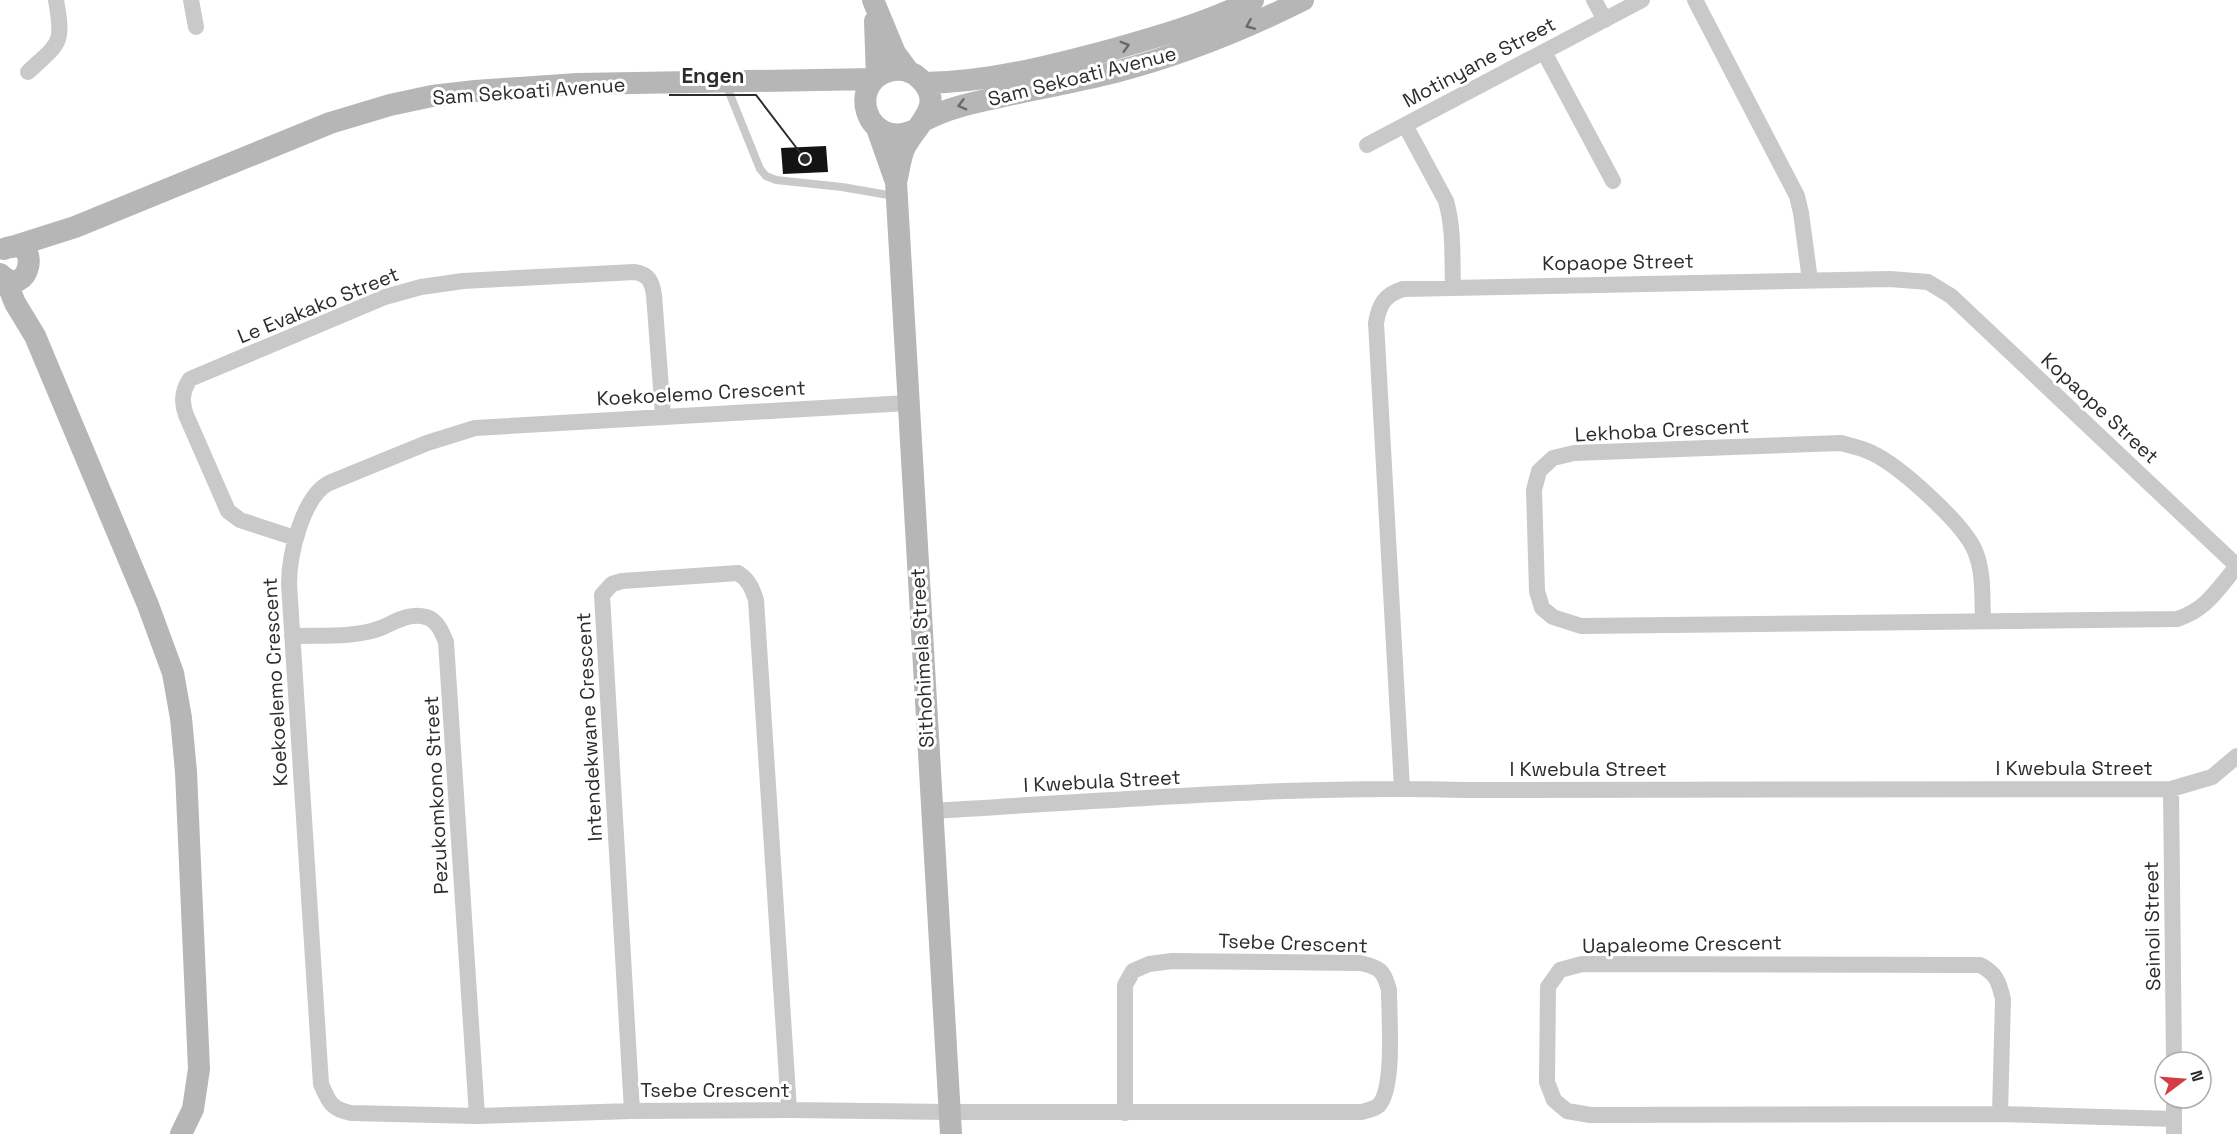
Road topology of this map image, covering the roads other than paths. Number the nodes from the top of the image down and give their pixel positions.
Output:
1 (56, 0) edge
2 (191, 0) edge
3 (873, 0) edge
4 (1253, 0) edge
5 (1303, 0) edge
6 (1594, 0) edge
7 (1642, 0) edge
8 (1695, 0) edge
9 (1605, 20) junction
10 (196, 27) dead end
11 (1544, 52) junction
12 (28, 72) dead end
13 (876, 78) junction
14 (916, 78) junction
15 (725, 82) junction
16 (828, 82) junction
17 (865, 107) junction
18 (920, 125) junction
19 (1405, 125) junction
20 (877, 128) junction
21 (1367, 145) dead end
22 (1613, 181) dead end
23 (896, 189) junction
24 (75, 227) junction
25 (3, 251) edge
26 (28, 269) junction
27 (2, 276) edge
28 (1810, 280) junction
29 (1453, 287) junction
30 (35, 336) junction
31 (908, 403) junction
32 (663, 415) junction
33 (295, 538) junction
34 (2237, 566) edge
35 (1983, 620) junction
36 (292, 636) junction
37 (2237, 756) edge
38 (1402, 788) junction
39 (2171, 789) junction
40 (931, 811) junction
41 (2174, 1050) edge
42 (321, 1084) joint
43 (789, 1110) junction
44 (2174, 1110) edge
45 (632, 1111) junction
46 (1125, 1113) junction
47 (2000, 1114) junction
48 (477, 1116) junction
49 (950, 1123) edge
50 (2174, 1127) edge
51 (181, 1134) edge

1 - 12 street
2 - 10 street
3 - 13 street
3 - 14 street
14 -> 4 street, Sam Sekoati Avenue
5 -> 18 street, Sam Sekoati Avenue
6 - 9 street
7 - 9 street, Motinyane Street
8 - 28 street
9 - 11 street, Motinyane Street
11 - 19 street, Motinyane Street
11 - 22 street
13 - 14 street
13 - 16 street, Sam Sekoati Avenue
13 - 17 street
14 - 18 street
15 - 16 street, Sam Sekoati Avenue
15 - 23 lane
15 - 24 street, Sam Sekoati Avenue
16 - 17 street
17 - 20 street
18 - 20 street
18 - 23 street, Sithohimela Street
19 - 21 street, Motinyane Street
19 - 29 street
20 - 23 street, Sithohimela Street
23 - 31 street, Sithohimela Street
24 - 25 street, Sam Sekoati Avenue
24 - 26 street, Sam Sekoati Avenue
25 - 26 street
26 - 27 street
26 - 30 street
27 - 30 street
28 - 29 street, Kopaope Street
28 - 34 street, Kopaope Street
29 - 38 street, Kopaope Street
30 - 51 street
31 - 32 street, Koekoelemo Crescent
31 - 40 street, Sithohimela Street
32 - 33 street, Koekoelemo Crescent
32 - 33 street, Le Evakako Street
33 - 36 street, Koekoelemo Crescent
34 - 35 street, Lekhoba Crescent
35 - 35 street, Lekhoba Crescent
36 - 42 street, Koekoelemo Crescent
36 - 48 street, Pezukomkono Street
37 - 39 street, I Kwebula Street
38 - 39 street, I Kwebula Street
38 - 40 street, I Kwebula Street
39 - 41 street, Seinoli Street
40 - 49 street, Sithohimela Street
42 - 48 street, Tsebe Crescent
43 - 45 street, Tsebe Crescent
43 - 45 street, Intendekwane Crescent
43 - 49 street, Tsebe Crescent
44 - 50 street
45 - 48 street, Tsebe Crescent
46 - 46 street, Tsebe Crescent
46 - 49 street, Tsebe Crescent
47 - 47 street, Uapaleome Crescent
47 - 50 street, Uapaleome Crescent

